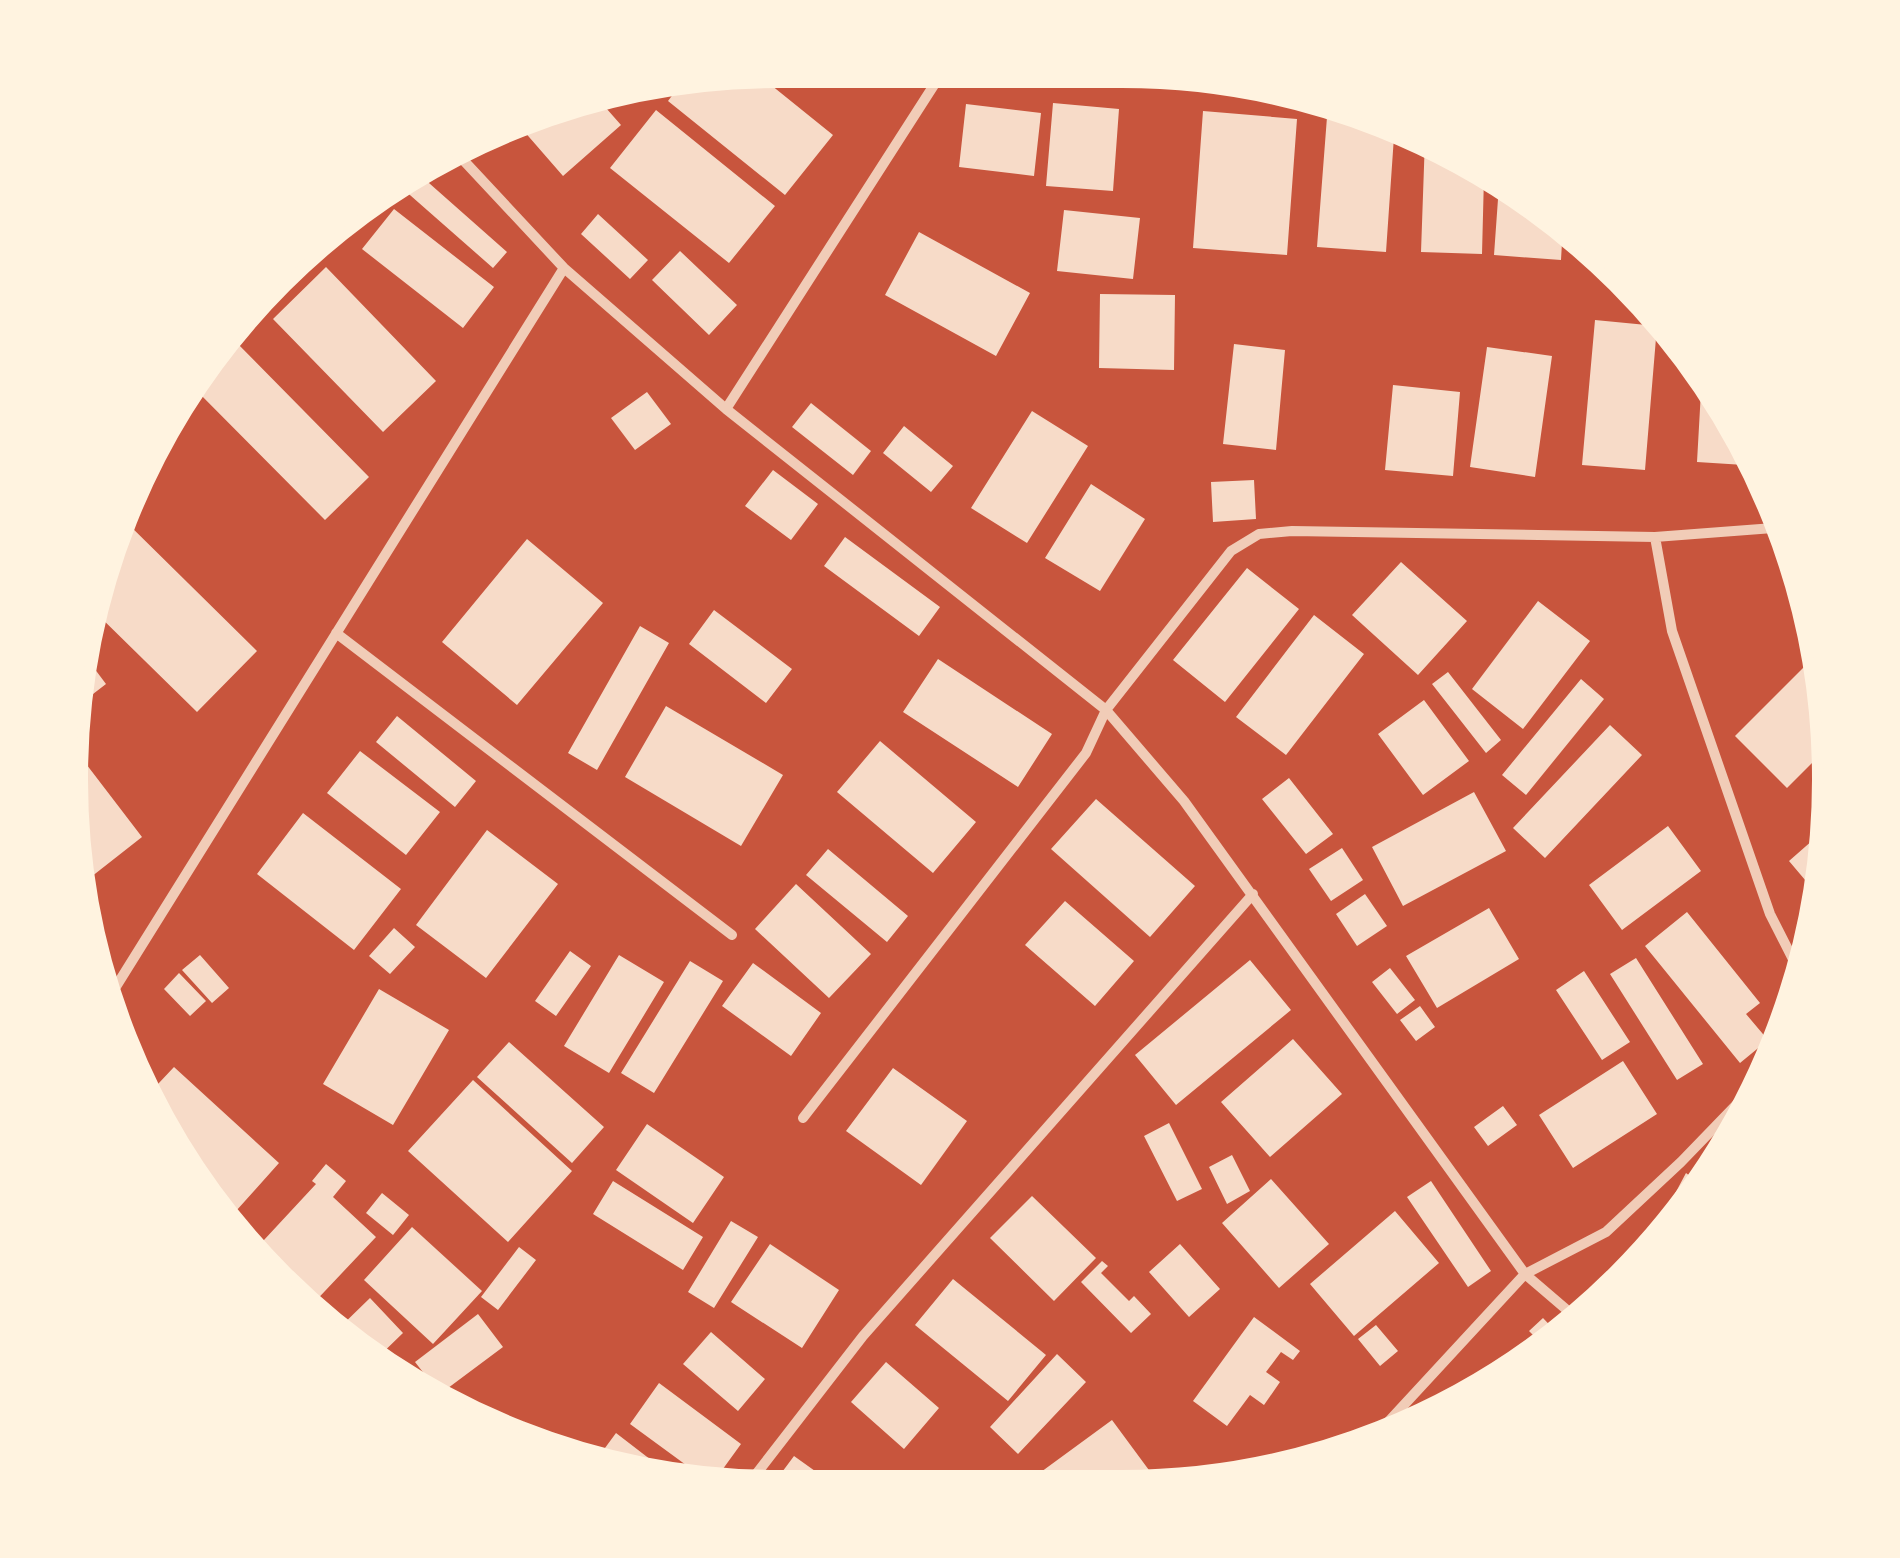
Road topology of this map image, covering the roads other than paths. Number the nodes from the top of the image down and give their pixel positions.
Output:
1 (934, 82) edge
2 (462, 159) edge
3 (564, 268) junction
4 (726, 410) junction
5 (1771, 529) edge
6 (1654, 537) junction
7 (336, 633) junction
8 (1106, 710) junction
9 (1253, 894) junction
10 (732, 936) dead end
11 (1794, 960) edge
12 (115, 989) edge
13 (1736, 1105) edge
14 (803, 1118) dead end
15 (1526, 1274) junction
16 (1569, 1312) edge
17 (1389, 1422) edge
18 (756, 1475) edge

1 - 4 street
2 - 3 street
3 - 4 street
3 - 7 street
4 - 8 street
5 - 6 street
6 - 8 street
6 - 11 street
7 - 10 street
7 - 12 street
8 - 9 street
8 - 14 street
9 - 15 street
9 - 18 street
13 - 15 street
15 - 16 street
15 - 17 street

